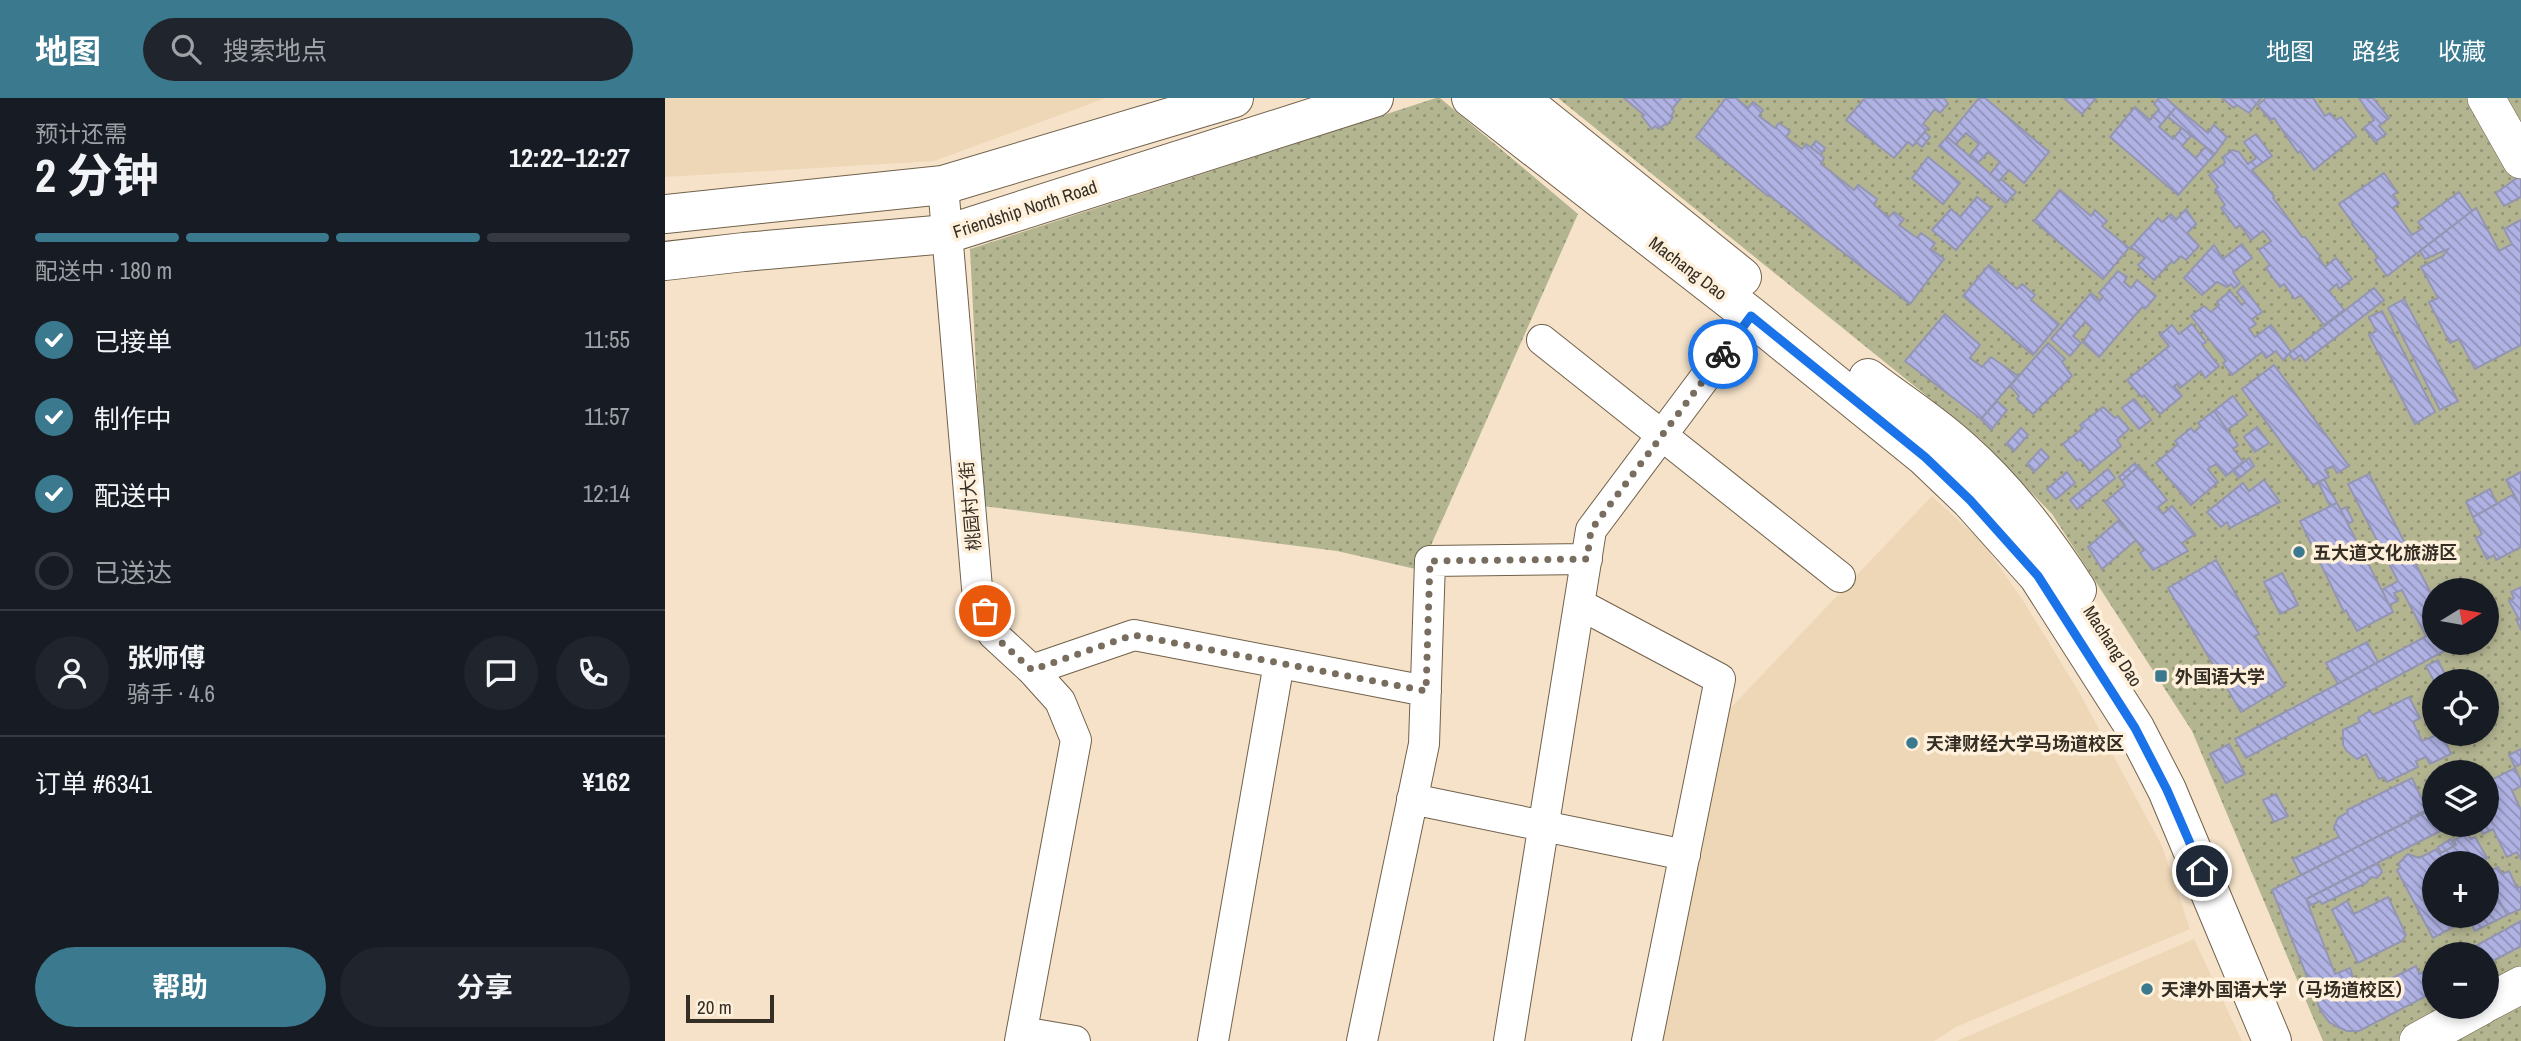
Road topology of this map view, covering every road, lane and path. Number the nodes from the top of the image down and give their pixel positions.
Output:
1 (1234, 98) edge
2 (1374, 98) edge
3 (1471, 98) edge
4 (1519, 98) edge
5 (2486, 98) edge
6 (2521, 160) edge
7 (943, 185) junction
8 (665, 214) edge
9 (947, 234) junction
10 (665, 261) edge
11 (1751, 316) junction
12 (1542, 340) dead end
13 (1663, 436) junction
14 (1587, 559) junction
15 (1840, 577) dead end
16 (1579, 604) junction
17 (1279, 663) junction
18 (1032, 670) junction
19 (1426, 691) junction
20 (1412, 799) junction
21 (1543, 826) junction
22 (1685, 855) junction
23 (2521, 985) edge
24 (2499, 997) edge
25 (2458, 1019) edge
26 (1021, 1036) edge
27 (1075, 1041) edge
28 (1213, 1041) edge
29 (1362, 1041) edge
30 (1509, 1041) edge
31 (1647, 1041) edge
32 (2272, 1041) edge
33 (2295, 1041) edge
34 (2418, 1041) edge

1 - 7 main road
2 - 9 main road, Friendship North Road
3 - 11 main road, Machang Dao
4 - 33 main road, Machang Dao
5 - 6 street
7 - 8 main road
7 - 9 street, 桃园村大街
9 - 10 main road, Friendship North Road
9 - 18 street, 桃园村大街
11 - 13 street
11 - 32 main road, Machang Dao
12 - 13 street
13 - 14 street
13 - 15 street
14 - 16 street
14 - 19 street
16 - 21 street
16 - 22 street
17 - 18 street
17 - 19 street
17 - 28 street
18 - 26 street, 桃园村大街
19 - 20 street
20 - 21 street
20 - 29 street
21 - 22 street
21 - 30 street
22 - 31 street
23 - 24 street
25 - 34 street
26 - 27 street

